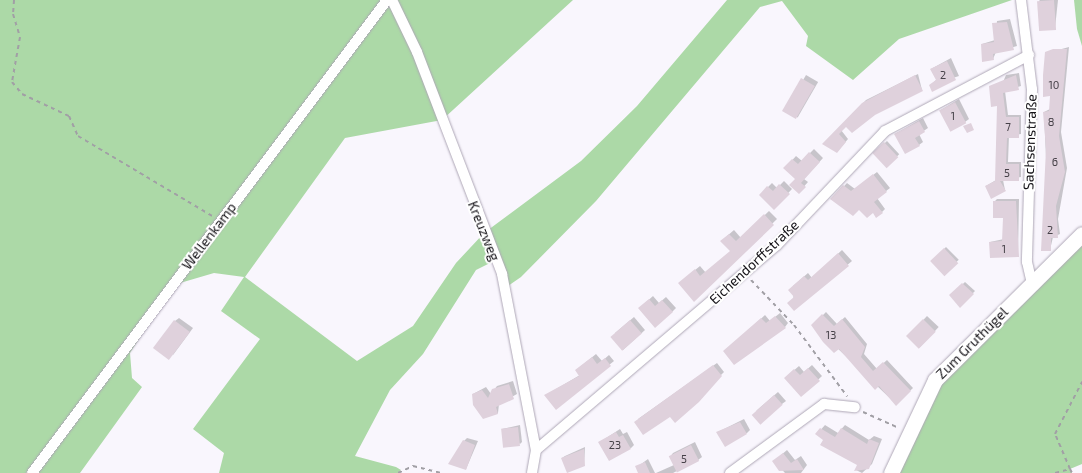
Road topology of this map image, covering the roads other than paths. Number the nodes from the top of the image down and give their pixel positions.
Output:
1 (387, 0) edge
2 (392, 0) edge
3 (1021, 0) edge
4 (1028, 55) junction
5 (1082, 234) edge
6 (1032, 283) junction
7 (855, 407) road end
8 (536, 450) junction
9 (32, 473) edge
10 (532, 473) edge
11 (730, 473) edge
12 (891, 473) edge

1 - 9 street, Wellenkamp
2 - 8 street, Kreuzweg
3 - 4 street, Sachsenstraße
4 - 6 street, Sachsenstraße
4 - 8 street, Eichendorffstraße
5 - 6 street, Zum Gruthügel
6 - 12 street, Zum Gruthügel
7 - 11 street
8 - 10 street, Kreuzweg

